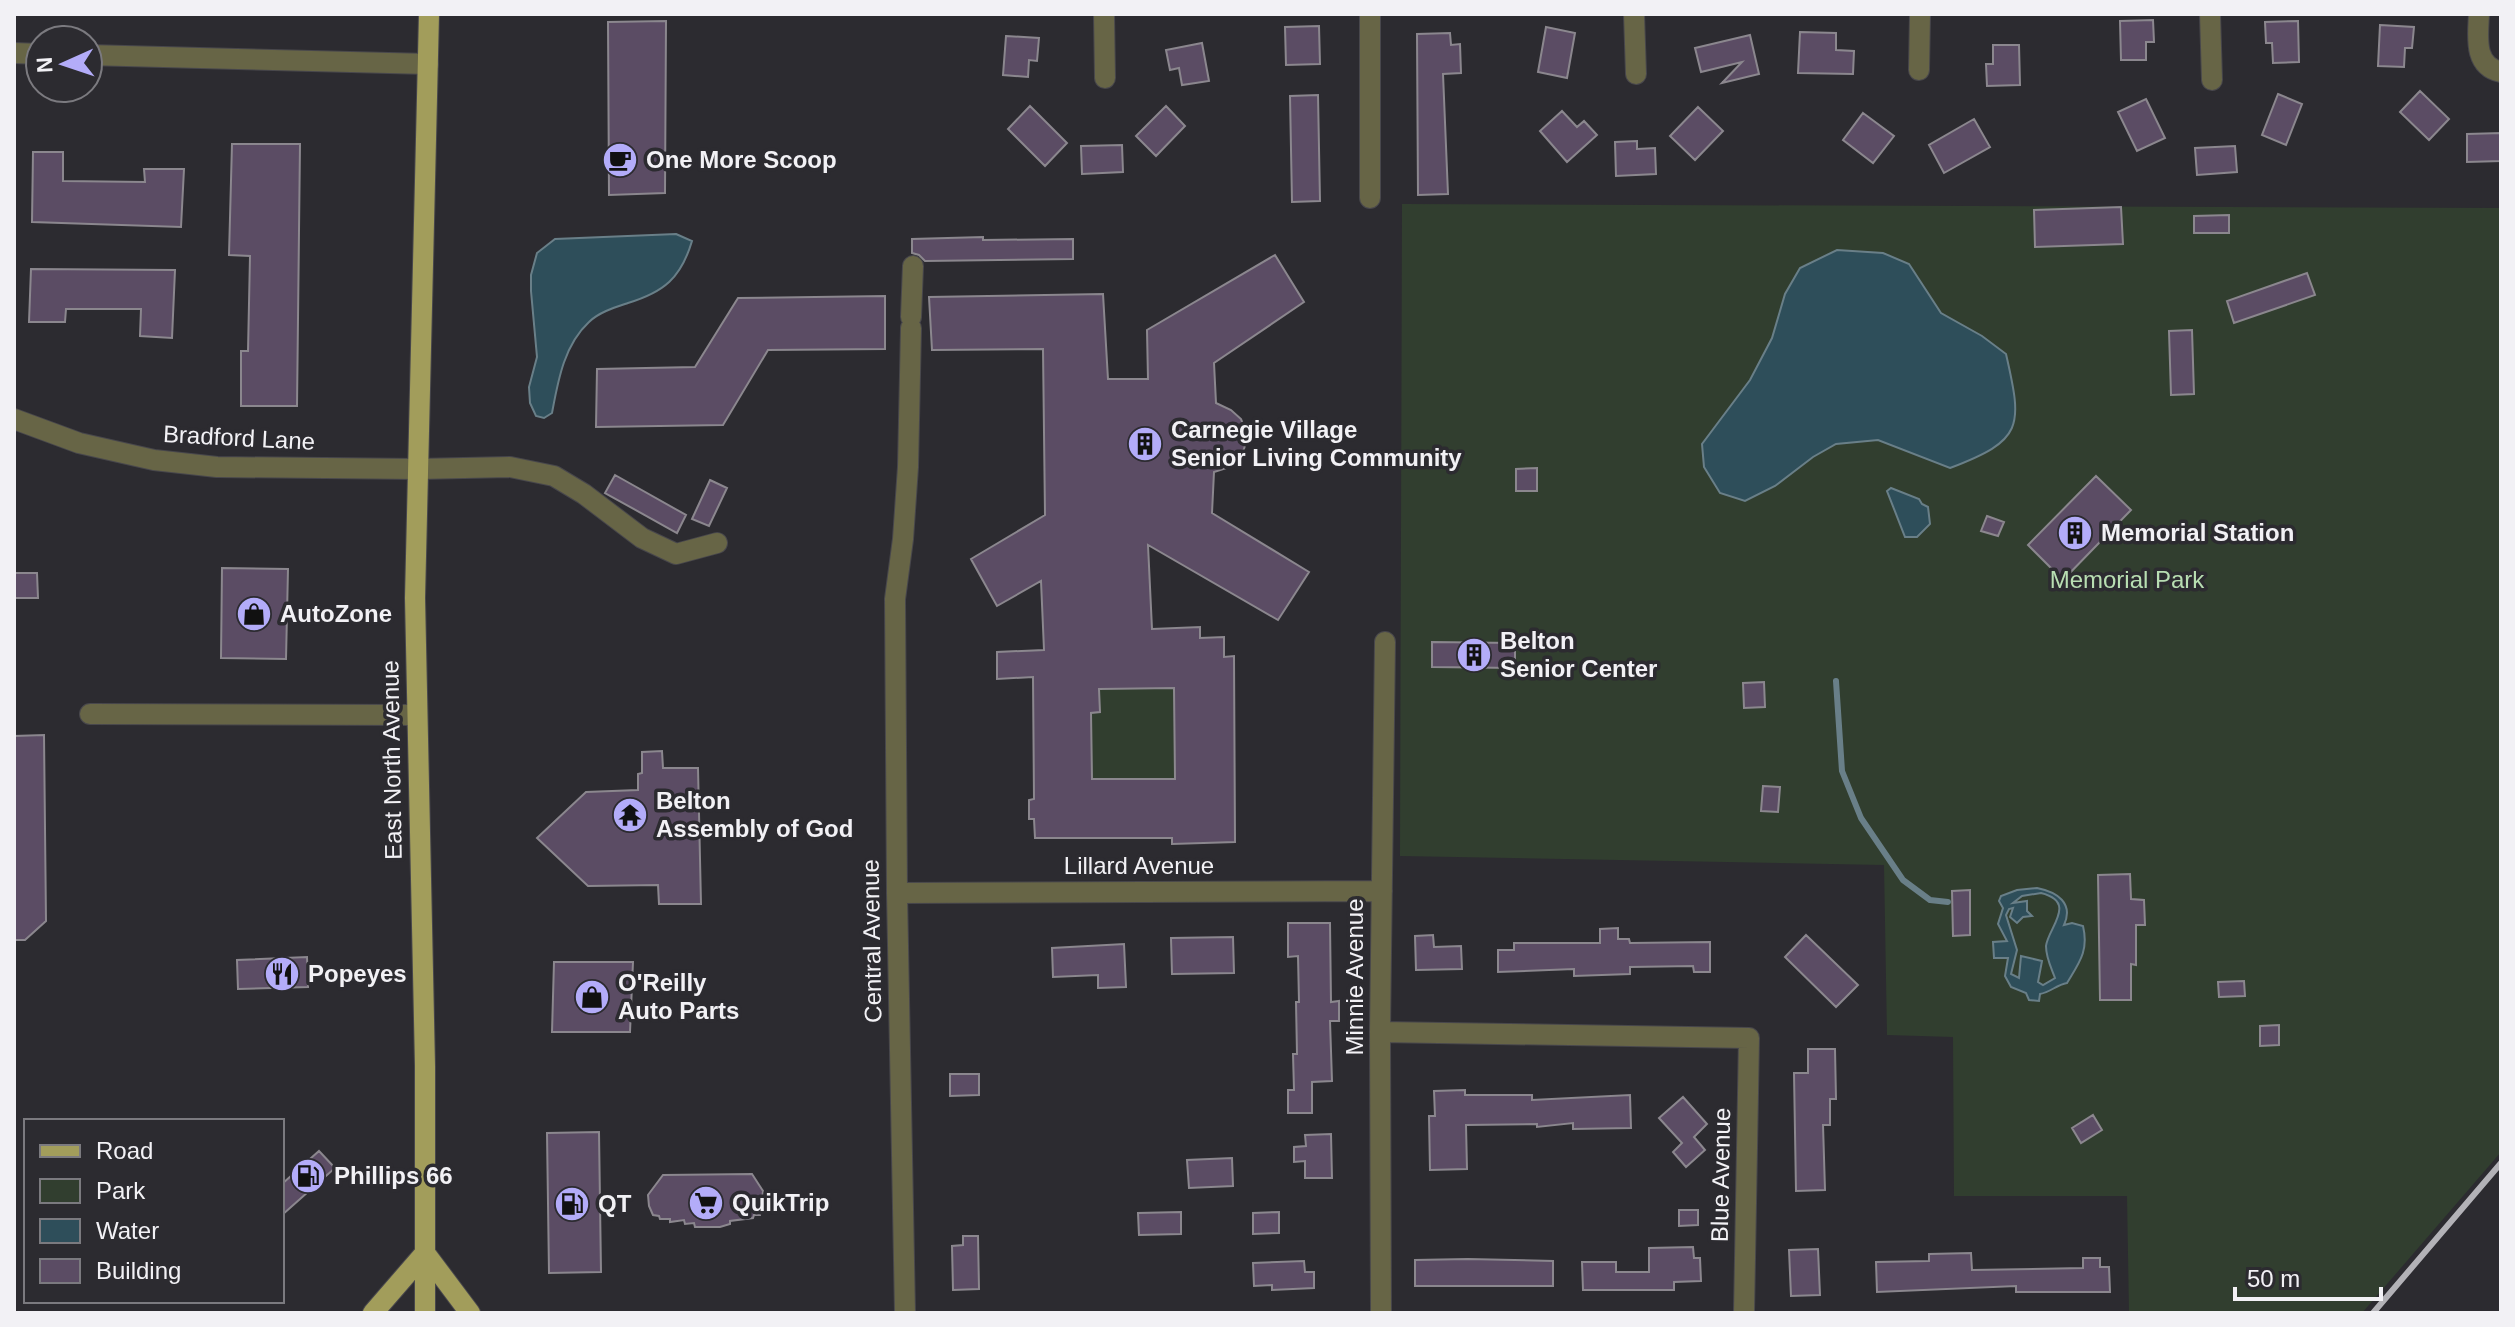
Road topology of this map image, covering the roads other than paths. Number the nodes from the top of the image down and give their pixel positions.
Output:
1 (429, 14) edge
2 (1104, 14) edge
3 (1370, 14) edge
4 (1634, 14) edge
5 (1920, 14) edge
6 (2210, 14) edge
7 (2479, 14) edge
8 (104, 55) edge
9 (428, 64) junction
10 (1919, 70) dead end
11 (2501, 72) edge
12 (1636, 74) dead end
13 (1105, 78) dead end
14 (2212, 80) dead end
15 (1370, 198) dead end
16 (913, 266) dead end
17 (14, 419) edge
18 (418, 469) junction
19 (717, 543) dead end
20 (1385, 642) dead end
21 (90, 714) dead end
22 (416, 715) junction
23 (1382, 891) junction
24 (897, 893) junction
25 (1380, 1032) junction
26 (425, 1253) junction
27 (373, 1313) edge
28 (425, 1313) edge
29 (470, 1313) edge
30 (905, 1313) edge
31 (1381, 1313) edge
32 (1744, 1313) edge

1 - 9 main road, East North Avenue
2 - 13 street
3 - 15 street
4 - 12 street
5 - 10 street
6 - 14 street
7 - 11 street
8 - 9 street
9 - 18 main road, East North Avenue
16 - 24 street, Central Avenue
17 - 18 street, Bradford Lane
18 - 19 street, Bradford Lane
18 - 22 main road, East North Avenue
20 - 23 street, Minnie Avenue
21 - 22 street
22 - 26 main road, East North Avenue
23 - 24 street, Lillard Avenue
23 - 25 street, Minnie Avenue
24 - 30 street, Central Avenue
25 - 31 street, Minnie Avenue
25 - 32 street, Blue Avenue
26 - 27 main road
26 - 28 main road, East North Avenue
26 - 29 main road

